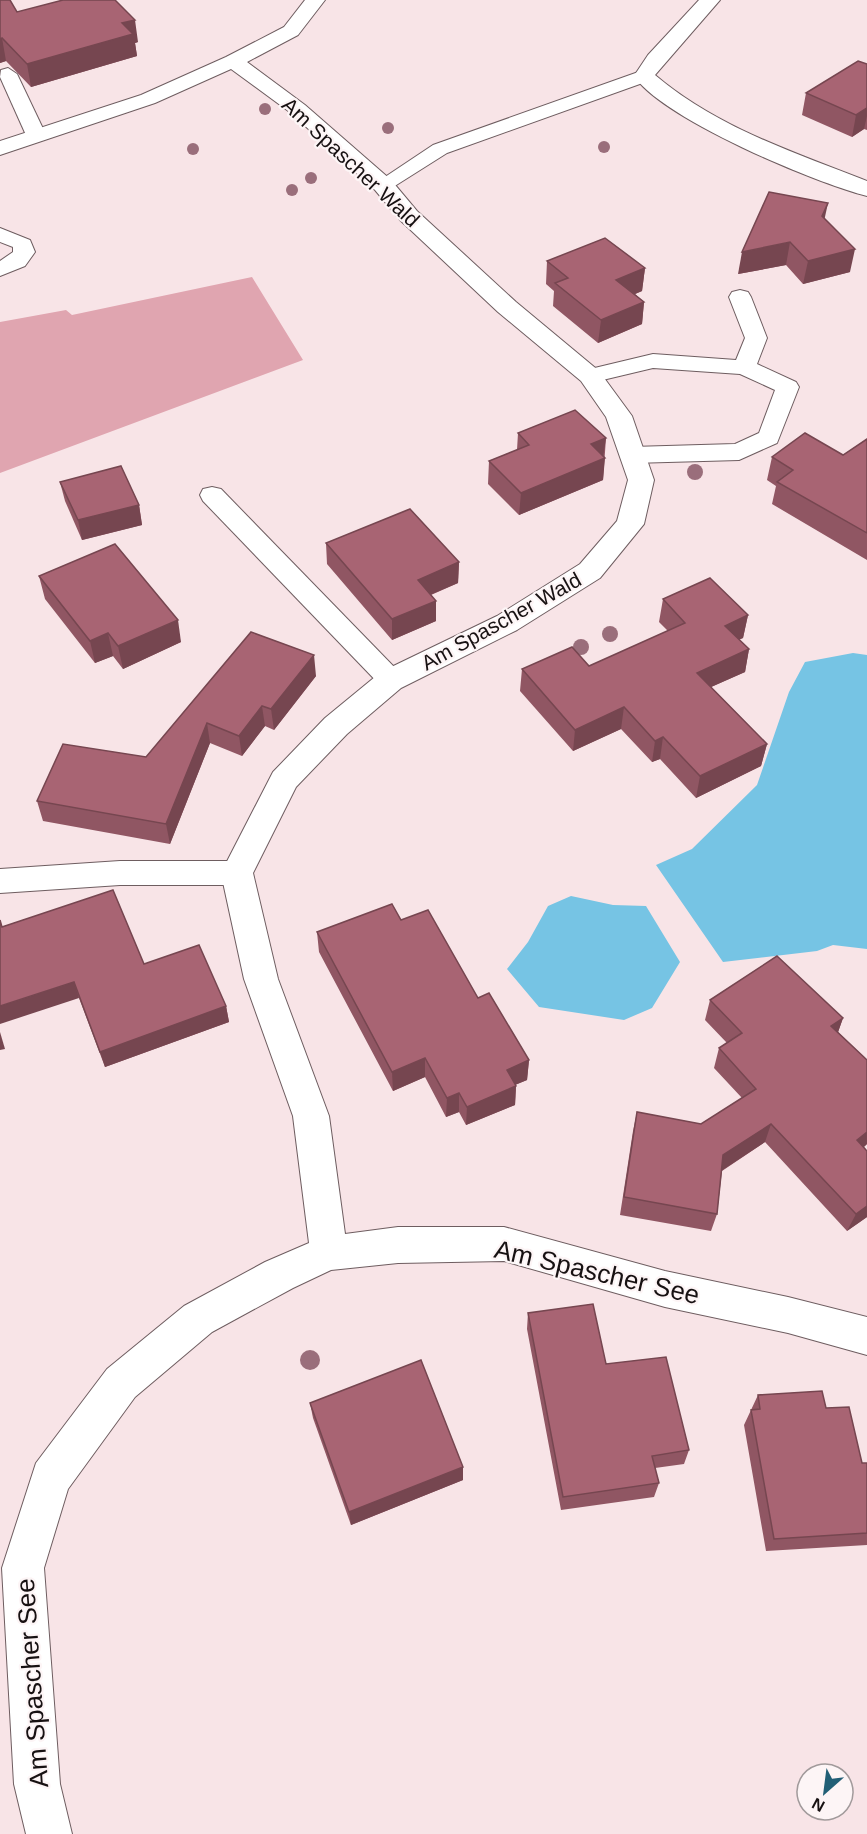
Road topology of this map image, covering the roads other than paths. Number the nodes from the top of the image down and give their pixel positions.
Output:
1 (315, 0) edge
2 (710, 0) edge
3 (233, 61) junction
4 (8, 74) dead end
5 (644, 76) junction
6 (36, 135) junction
7 (0, 148) edge
8 (383, 185) junction
9 (867, 189) edge
10 (0, 234) edge
11 (0, 270) edge
12 (740, 297) dead end
13 (744, 367) junction
14 (590, 376) junction
15 (632, 455) junction
16 (212, 495) dead end
17 (391, 680) junction
18 (237, 873) junction
19 (0, 881) edge
20 (329, 1253) junction
21 (867, 1336) edge
22 (49, 1834) edge

1 - 3 street
2 - 5 street
3 - 6 street
3 - 8 street, Am Spascher Wald
4 - 6 lane
5 - 8 lane
5 - 9 street
6 - 7 street
8 - 14 street, Am Spascher Wald
10 - 11 lane
12 - 13 lane
13 - 14 lane
13 - 15 lane
14 - 15 street, Am Spascher Wald
15 - 17 street, Am Spascher Wald
16 - 17 lane
17 - 18 street, Am Spascher Wald
18 - 19 lane
18 - 20 street
20 - 21 street, Am Spascher See
20 - 22 street, Am Spascher See

